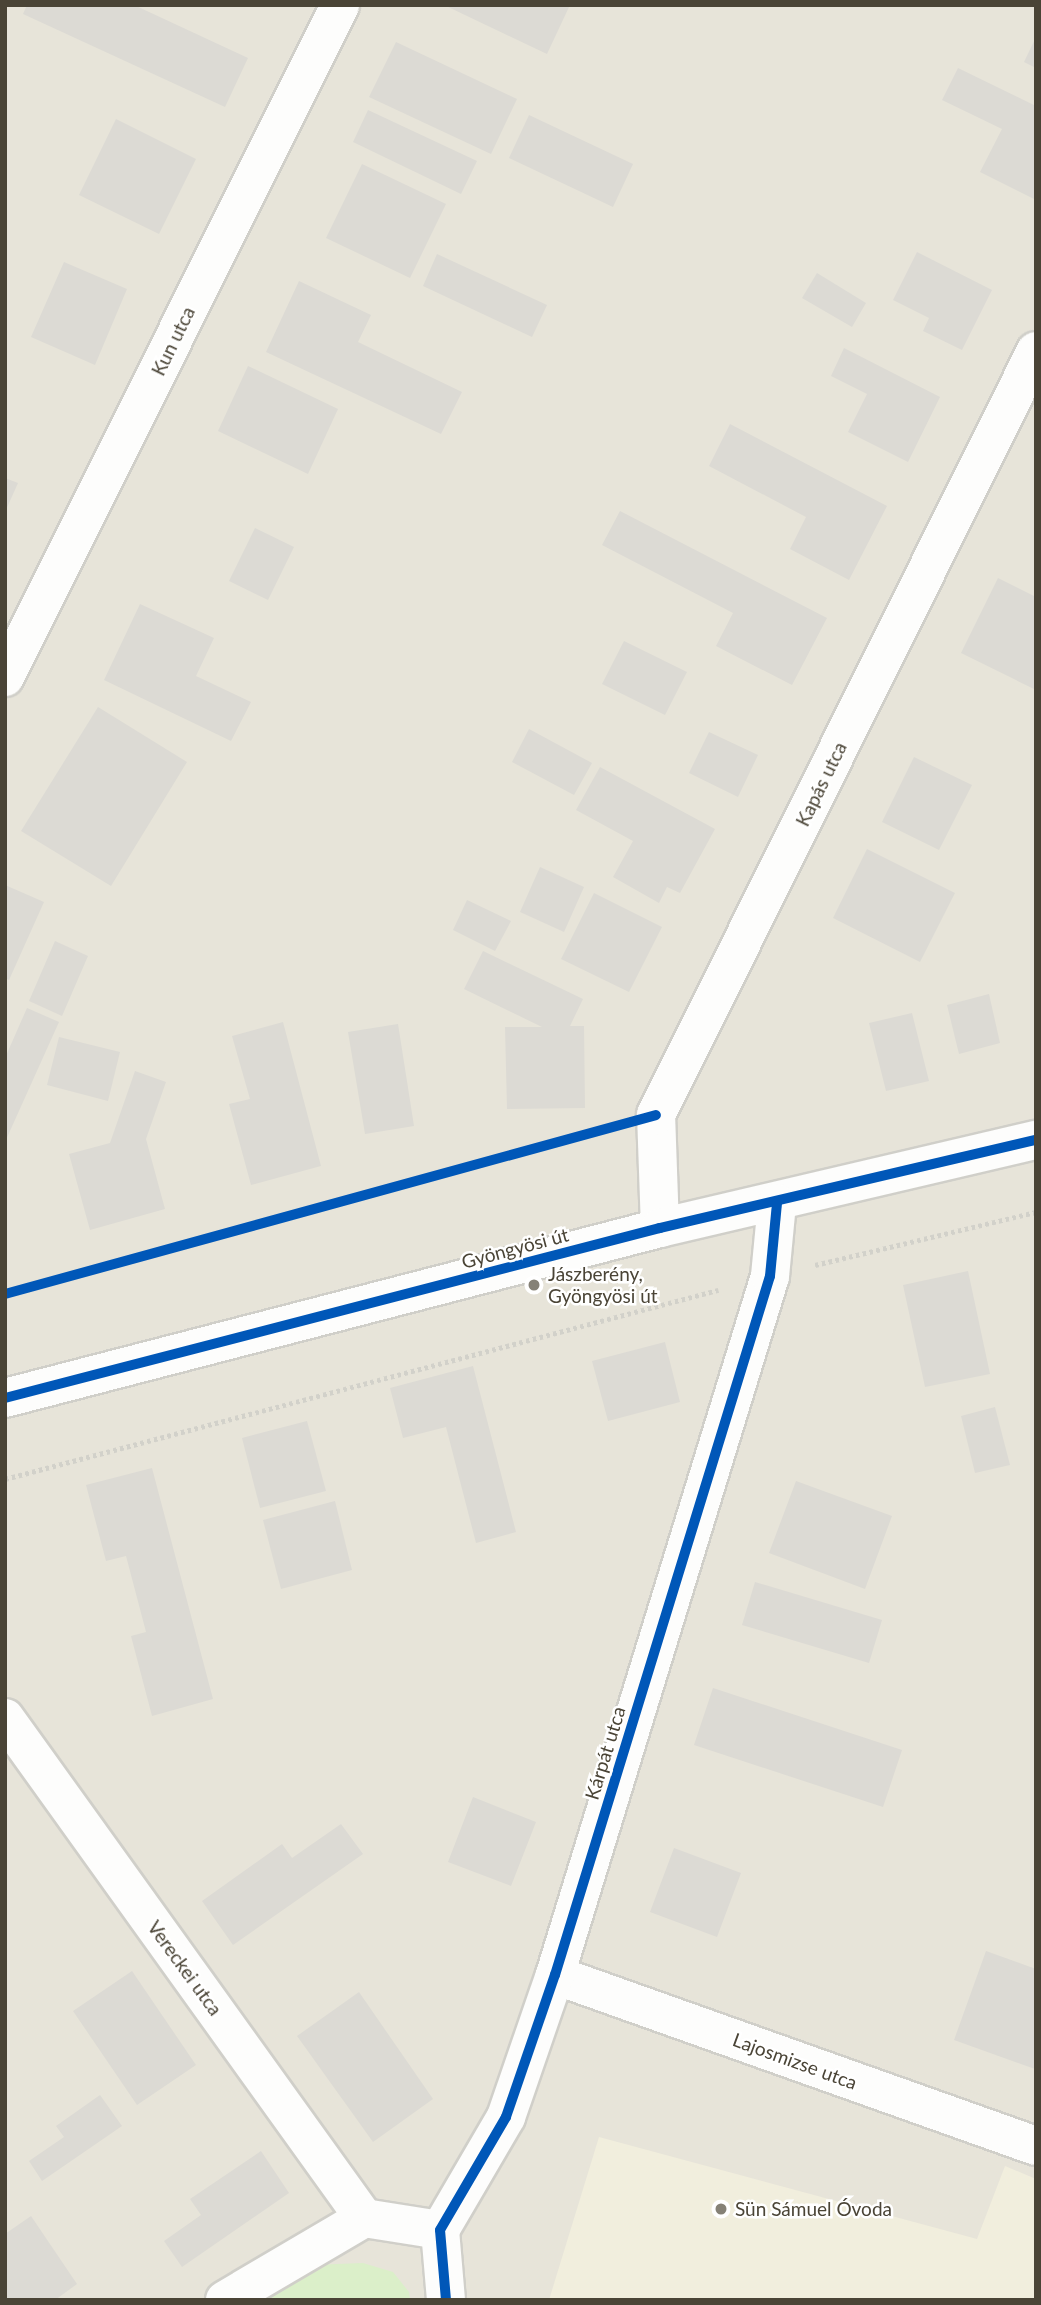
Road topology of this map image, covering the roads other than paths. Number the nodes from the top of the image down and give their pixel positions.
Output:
1 (340, 5) edge
2 (1036, 351) edge
3 (5, 677) edge
4 (1036, 1140) edge
5 (778, 1203) junction
6 (660, 1228) junction
7 (5, 1398) edge
8 (5, 1718) edge
9 (555, 1975) junction
10 (1036, 2146) edge
11 (364, 2218) junction
12 (440, 2230) junction
13 (225, 2300) edge
14 (446, 2300) edge

1 - 3 street, Kun utca
2 - 6 street, Kapás utca
4 - 5 street, Gyöngyösi út
5 - 6 street, Gyöngyösi út
5 - 9 street, Kárpát utca
6 - 7 street, Gyöngyösi út
8 - 11 street, Vereckei utca
9 - 10 street, Lajosmizse utca
9 - 12 street, Kárpát utca
11 - 12 street
11 - 13 street
12 - 14 street

